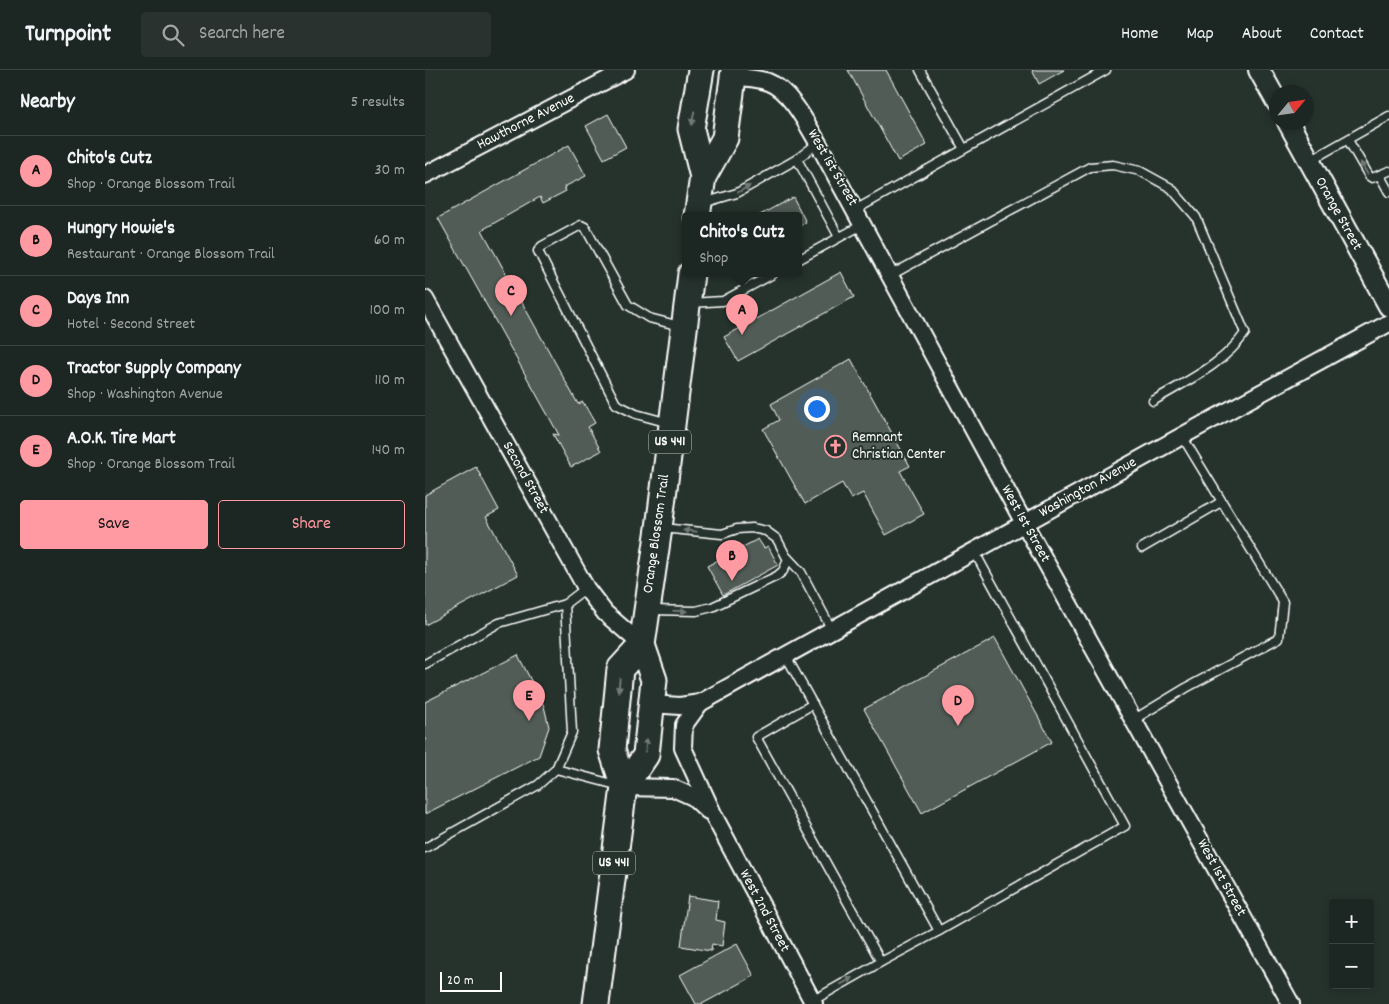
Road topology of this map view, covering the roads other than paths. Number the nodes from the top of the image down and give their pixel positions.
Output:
1 (626, 70) edge
2 (701, 70) edge
3 (920, 70) edge
4 (1107, 70) edge
5 (1259, 70) edge
6 (733, 73) edge
7 (1269, 88) edge
8 (1389, 116) edge
9 (1292, 130) edge
10 (1348, 140) junction
11 (818, 143) junction
12 (964, 149) junction
13 (797, 159) junction
14 (1309, 161) junction
15 (1389, 171) edge
16 (425, 175) edge
17 (1380, 176) junction
18 (703, 177) junction
19 (1389, 192) edge
20 (698, 210) edge
21 (855, 210) junction
22 (864, 224) junction
23 (839, 238) junction
24 (802, 258) edge
25 (891, 275) junction
26 (691, 277) edge
27 (767, 277) edge
28 (425, 299) edge
29 (1389, 306) edge
30 (686, 315) junction
31 (1389, 324) edge
32 (1153, 401) dead end
33 (672, 424) junction
34 (1182, 436) junction
35 (1221, 502) junction
36 (1025, 523) junction
37 (659, 528) junction
38 (1142, 548) dead end
39 (974, 551) junction
40 (787, 558) junction
41 (586, 588) junction
42 (565, 604) junction
43 (647, 610) junction
44 (831, 630) junction
45 (642, 645) junction
46 (786, 656) junction
47 (425, 664) edge
48 (700, 703) junction
49 (651, 704) junction
50 (813, 704) junction
51 (1133, 720) junction
52 (556, 770) junction
53 (624, 787) junction
54 (715, 818) junction
55 (425, 848) edge
56 (939, 931) junction
57 (881, 962) junction
58 (813, 1002) edge
59 (596, 1004) edge
60 (1291, 1004) edge

1 - 16 street, Hawthorne Avenue
2 -> 18 main road
3 - 12 lane
4 - 12 lane
5 - 7 street
6 - 11 street, West 1st Street
6 - 18 main road
8 - 10 lane
9 - 14 street, Orange Street
10 - 14 lane
17 -> 10 lane
11 - 13 lane
11 - 21 street, West 1st Street
12 - 21 lane
20 -> 13 lane
13 - 23 lane
14 - 29 street, Orange Street
15 - 17 lane
17 - 19 lane
18 - 20 main road
21 - 22 street, West 1st Street
22 - 23 lane
22 - 25 street, West 1st Street
23 - 24 lane
25 - 32 lane
25 - 36 street, West 1st Street
26 - 30 main road, Orange Blossom Trail / US 441
27 - 30 lane
28 - 41 street, Second Street
30 - 33 main road, Orange Blossom Trail / US 441
30 - 33 lane
31 - 34 street, Washington Avenue
33 - 37 main road, Orange Blossom Trail / US 441
34 - 35 lane
34 - 36 street, Washington Avenue
35 - 38 lane
35 - 51 lane
36 - 39 street, Washington Avenue
36 - 51 street, West 1st Street
40 -> 37 lane
37 - 43 main road, Orange Blossom Trail / US 441
39 - 44 street, Washington Avenue
39 - 56 lane
43 -> 40 lane
40 - 44 lane
41 - 42 lane
41 - 45 street, Second Street
42 - 47 lane
42 - 52 lane
43 - 45 main road, Orange Blossom Trail / US 441
44 - 46 street, Washington Avenue
45 - 49 main road, Orange Blossom Trail / US 441
45 -> 53 main road, Orange Blossom Trail / US 441
46 - 48 street, Washington Avenue
46 - 50 lane
48 - 49 street, Washington Avenue
48 - 54 street, West 2nd Street
53 -> 49 main road, Orange Blossom Trail / US 441
50 - 56 lane
50 - 57 lane
51 - 60 street, West 1st Street
52 - 53 lane
52 - 55 lane
53 - 54 street, West 2nd Street
53 - 59 main road, Orange Blossom Trail / US 441
54 - 58 street, West 2nd Street
56 - 57 lane
58 -> 57 lane

